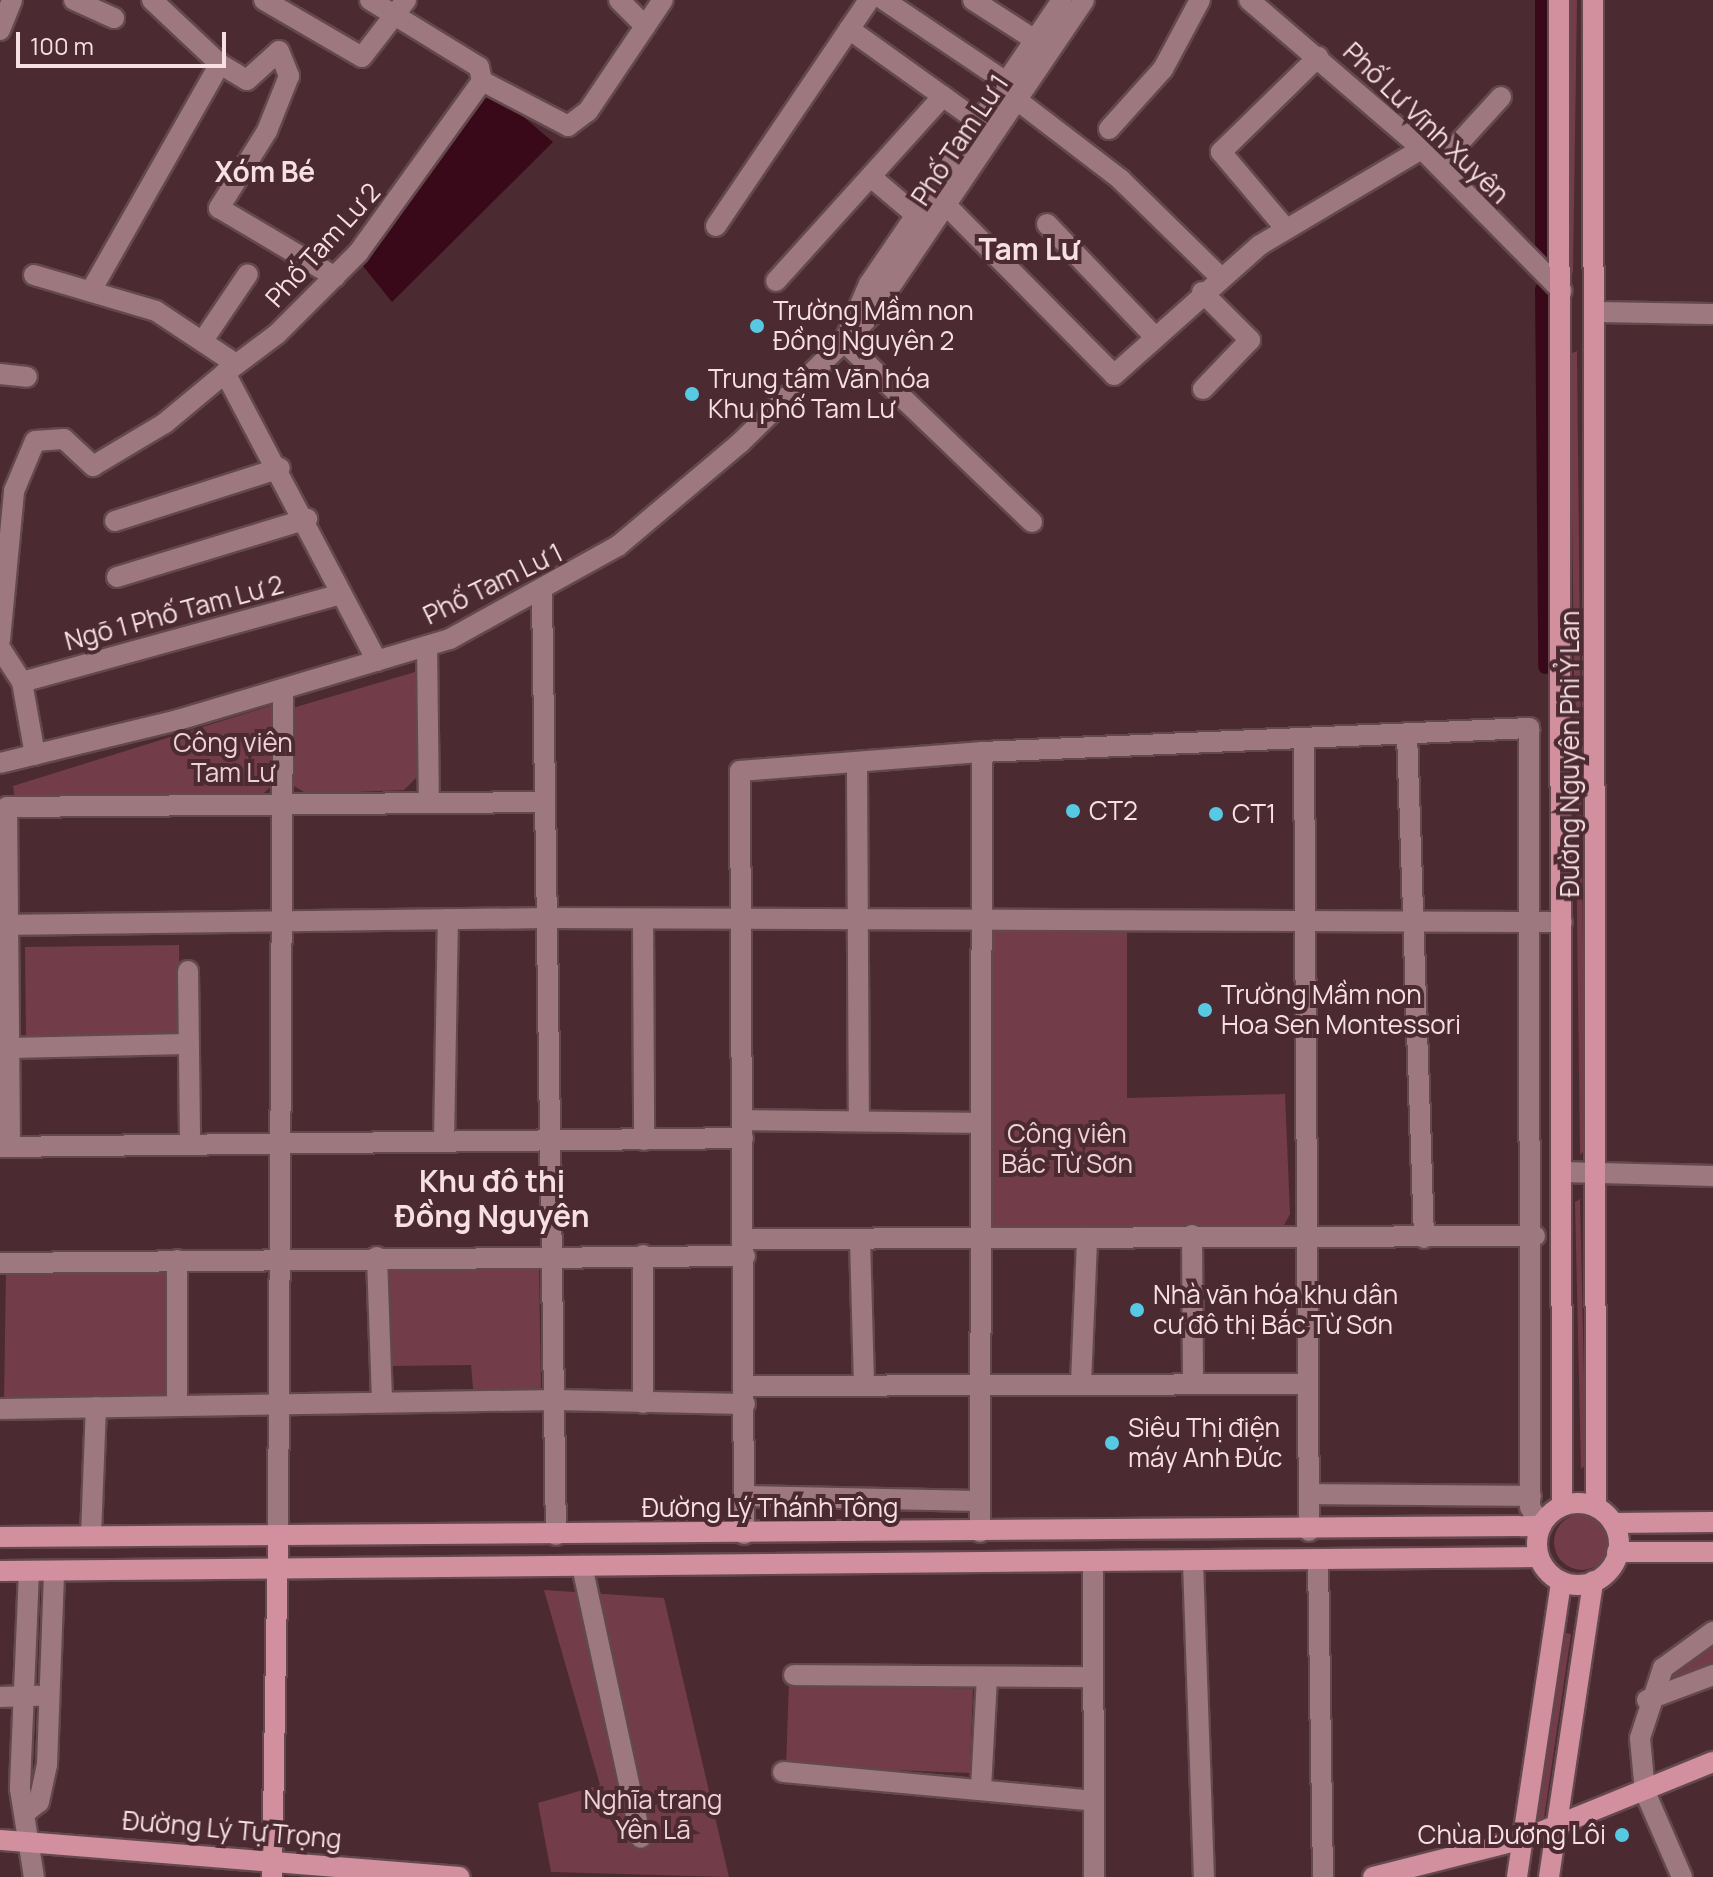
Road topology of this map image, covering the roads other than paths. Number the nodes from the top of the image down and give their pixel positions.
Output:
1 (12, 0) edge
2 (74, 0) edge
3 (152, 0) edge
4 (264, 0) edge
5 (370, 0) edge
6 (619, 0) edge
7 (663, 0) edge
8 (869, 0) edge
9 (884, 0) edge
10 (973, 0) edge
11 (1062, 0) edge
12 (1084, 0) edge
13 (1200, 0) edge
14 (1249, 0) edge
15 (1559, 0) edge
16 (1593, 0) edge
17 (400, 8) edge
18 (114, 18) dead end
19 (645, 26) junction
20 (849, 29) junction
21 (0, 30) edge
22 (1035, 40) junction
23 (1318, 57) junction
24 (220, 64) junction
25 (482, 81) junction
26 (1009, 90) junction
27 (943, 96) junction
28 (1501, 97) dead end
29 (979, 122) junction
30 (1109, 129) dead end
31 (1422, 149) junction
32 (1439, 165) junction
33 (871, 177) junction
34 (939, 199) junction
35 (916, 215) junction
36 (1047, 224) dead end
37 (716, 226) dead end
38 (1286, 229) junction
39 (248, 274) dead end
40 (34, 275) dead end
41 (335, 277) junction
42 (1220, 277) junction
43 (776, 281) dead end
44 (92, 289) junction
45 (1562, 291) junction
46 (1202, 292) junction
47 (1594, 312) junction
48 (1713, 314) edge
49 (1155, 337) junction
50 (204, 339) junction
51 (844, 342) junction
52 (230, 369) junction
53 (0, 374) edge
54 (27, 377) dead end
55 (1203, 389) dead end
56 (280, 468) junction
57 (307, 519) junction
58 (115, 521) dead end
59 (1032, 522) dead end
60 (117, 577) dead end
61 (542, 593) junction
62 (341, 594) junction
63 (427, 646) junction
64 (1, 650) edge
65 (377, 661) junction
66 (22, 682) junction
67 (283, 689) junction
68 (1407, 733) junction
69 (1304, 738) junction
70 (982, 752) junction
71 (35, 755) junction
72 (0, 763) edge
73 (857, 766) junction
74 (282, 802) junction
75 (544, 802) junction
76 (429, 803) junction
77 (982, 917) junction
78 (547, 918) junction
79 (448, 919) junction
80 (643, 919) junction
81 (742, 919) junction
82 (860, 919) junction
83 (1300, 920) junction
84 (1415, 921) junction
85 (1531, 921) junction
86 (281, 922) junction
87 (1562, 922) junction
88 (4, 925) edge
89 (188, 971) dead end
90 (188, 1044) junction
91 (9, 1048) junction
92 (859, 1119) junction
93 (977, 1123) junction
94 (743, 1129) junction
95 (644, 1140) junction
96 (548, 1141) junction
97 (444, 1142) junction
98 (280, 1144) junction
99 (190, 1145) junction
100 (5, 1147) edge
101 (1562, 1172) junction
102 (1598, 1173) junction
103 (1713, 1176) edge
104 (1192, 1235) junction
105 (1535, 1236) junction
106 (1305, 1237) junction
107 (979, 1238) junction
108 (1424, 1238) junction
109 (1087, 1239) junction
110 (860, 1240) junction
111 (745, 1247) junction
112 (553, 1254) junction
113 (643, 1255) junction
114 (377, 1257) junction
115 (280, 1258) junction
116 (177, 1260) junction
117 (0, 1263) edge
118 (1081, 1383) junction
119 (1193, 1383) junction
120 (1307, 1384) junction
121 (864, 1385) junction
122 (981, 1385) junction
123 (745, 1395) junction
124 (555, 1400) junction
125 (382, 1402) junction
126 (643, 1403) junction
127 (281, 1404) junction
128 (177, 1406) junction
129 (96, 1407) junction
130 (0, 1409) edge
131 (1309, 1494) junction
132 (744, 1496) junction
133 (1531, 1496) junction
134 (980, 1501) junction
135 (1562, 1506) junction
136 (1596, 1507) junction
137 (1713, 1522) edge
138 (1613, 1523) junction
139 (1541, 1526) junction
140 (1309, 1531) junction
141 (980, 1532) junction
142 (1138, 1532) junction
143 (744, 1534) junction
144 (278, 1535) junction
145 (556, 1535) junction
146 (91, 1536) junction
147 (0, 1537) edge
148 (1617, 1552) junction
149 (1713, 1552) edge
150 (1538, 1557) junction
151 (1318, 1559) junction
152 (1193, 1563) junction
153 (1093, 1564) junction
154 (1139, 1564) junction
155 (278, 1566) junction
156 (582, 1566) junction
157 (0, 1571) edge
158 (29, 1571) junction
159 (54, 1572) junction
160 (1561, 1581) junction
161 (1593, 1581) junction
162 (1713, 1632) edge
163 (794, 1675) dead end
164 (1713, 1675) edge
165 (987, 1677) junction
166 (1090, 1677) junction
167 (26, 1696) junction
168 (50, 1696) junction
169 (0, 1697) edge
170 (1647, 1700) junction
171 (1713, 1762) edge
172 (783, 1772) dead end
173 (981, 1788) junction
174 (1645, 1792) junction
175 (1093, 1801) junction
176 (26, 1812) junction
177 (1556, 1827) junction
178 (26, 1838) junction
179 (641, 1838) dead end
180 (1523, 1839) junction
181 (0, 1840) edge
182 (272, 1869) edge
183 (390, 1874) edge
184 (34, 1877) edge
185 (460, 1877) edge
186 (1094, 1877) edge
187 (1204, 1877) edge
188 (1323, 1877) edge
189 (1373, 1877) edge
190 (1517, 1877) edge
191 (1549, 1877) edge
192 (1682, 1877) edge

1 - 21 street
2 - 18 street
3 - 24 street
4 - 17 street
5 - 17 street
6 - 19 street
7 - 19 street
8 - 20 street
9 - 26 street
10 - 22 street
11 - 22 street, Phố Tam Lư 1
12 - 26 street, Phố Tam Lư 1
13 - 30 street
14 - 23 street, Phố Lư Vĩnh Xuyên
15 - 45 main road, Đường Nguyên Phi Ỷ Lan
16 - 47 main road, Đường Nguyên Phi Ỷ Lan
17 - 25 street
19 - 25 street
20 - 27 street
20 - 37 street
22 - 26 street, Phố Tam Lư 1
23 - 31 street, Phố Lư Vĩnh Xuyên
23 - 38 street
24 - 41 street
24 - 44 street
25 - 41 street, Phố Tam Lư 2
26 - 29 street, Phố Tam Lư 1
26 - 34 street, Phố Tam Lư 1
26 - 42 street
27 - 29 street
27 - 33 street
28 - 32 street
29 - 34 street, Phố Tam Lư 1
31 - 32 street, Phố Lư Vĩnh Xuyên
31 - 38 street
32 - 45 street, Phố Lư Vĩnh Xuyên
33 - 35 street
33 - 43 street
34 - 35 street, Phố Tam Lư 1
34 - 49 street
34 - 51 street, Phố Tam Lư 1
35 - 51 street, Phố Tam Lư 1
36 - 49 street
38 - 42 street
39 - 50 street
40 - 44 street
41 - 52 street, Phố Tam Lư 2
42 - 46 street
44 - 50 street
45 - 47 main road
45 - 87 main road, Đường Nguyên Phi Ỷ Lan
46 - 49 street
46 - 55 street
47 - 48 street
47 - 102 main road, Đường Nguyên Phi Ỷ Lan
50 - 52 street
51 - 59 street
51 - 61 street, Phố Tam Lư 1
52 - 56 street
52 - 64 street, Phố Tam Lư 2
53 - 54 street
56 - 57 street
56 - 58 street
57 - 60 street
57 - 62 street
61 - 63 street, Phố Tam Lư 1
61 - 75 street
62 - 65 street
62 - 66 street, Ngõ 1 Phố Tam Lư 2
63 - 65 street, Phố Tam Lư 1
63 - 76 street
64 - 66 street
65 - 67 street, Phố Tam Lư 1
66 - 71 street
67 - 71 street, Phố Tam Lư 1
67 - 74 street
68 - 69 street
68 - 84 street
68 - 85 street
69 - 70 street
69 - 83 street
70 - 73 street
70 - 77 street
71 - 72 street, Phố Tam Lư 1
73 - 81 street
73 - 82 street
74 - 76 street
74 - 86 street
74 - 88 street
75 - 76 street
75 - 78 street
77 - 82 street
77 - 83 street
77 - 93 street
78 - 79 street
78 - 80 street
78 - 96 street
79 - 86 street
79 - 97 street
80 - 81 street
80 - 95 street
81 - 82 street
81 - 94 street
82 - 92 street
83 - 84 street
83 - 106 street
84 - 85 street
84 - 108 street
85 - 87 street
85 - 105 street
86 - 88 street
86 - 98 street
87 - 101 main road, Đường Nguyên Phi Ỷ Lan
88 - 91 street
89 - 90 street
90 - 91 street
90 - 99 street
91 - 100 street
92 - 93 street
92 - 94 street
93 - 107 street
94 - 95 street
94 - 111 street
95 - 96 street
96 - 97 street
96 - 112 street
97 - 98 street
98 - 99 street
98 - 115 street
99 - 100 street
101 - 102 street
101 - 135 main road, Đường Nguyên Phi Ỷ Lan
102 - 103 street
102 - 136 main road, Đường Nguyên Phi Ỷ Lan
104 - 106 street
104 - 109 street
104 - 119 street
105 - 108 street
105 - 133 street
106 - 108 street
106 - 120 street
107 - 109 street
107 - 110 street
107 - 122 street
109 - 118 street
110 - 111 street
110 - 121 street
111 - 113 street
111 - 123 street
112 - 113 street
112 - 114 street
112 - 124 street
113 - 126 street
114 - 115 street
114 - 125 street
115 - 116 street
115 - 127 street
116 - 117 street
116 - 128 street
118 - 119 street
118 - 122 street
119 - 120 street
120 - 131 street
121 - 122 street
121 - 123 street
122 - 134 street
123 - 126 street
123 - 132 street
124 - 125 street
124 - 126 street
124 - 145 street
125 - 127 street
127 - 128 street
127 - 144 street
128 - 129 street
129 - 130 street
129 - 146 street
131 - 133 street
131 - 140 street
132 - 134 street
132 - 143 street
133 - 139 street
134 - 141 street
135 - 136 main road
135 - 139 main road
136 - 138 main road
137 - 138 main road
138 - 148 main road
139 - 140 main road, Đường Lý Thánh Tông
139 - 150 main road
140 - 142 main road, Đường Lý Thánh Tông
141 - 142 main road, Đường Lý Thánh Tông
141 - 143 main road, Đường Lý Thánh Tông
142 - 154 main road
143 - 145 main road, Đường Lý Thánh Tông
144 - 145 main road, Đường Lý Thánh Tông
144 - 146 main road, Đường Lý Thánh Tông
144 - 155 main road
146 - 147 main road, Đường Lý Thánh Tông
148 - 149 main road
148 - 161 main road
150 - 151 main road
150 - 160 main road
151 - 152 main road
151 - 188 street
152 - 154 main road
152 - 187 street
153 - 154 main road
153 - 156 main road
153 - 166 street
155 - 156 main road
155 - 159 main road
155 - 182 main road
156 - 179 street
157 - 158 main road
158 - 159 main road
158 - 167 street
159 - 168 street
160 - 161 main road
160 - 180 main road
161 - 177 main road
162 - 170 street
163 - 165 street
164 - 170 street
165 - 166 street
165 - 173 street
166 - 175 street
167 - 168 street
167 - 169 street
167 - 176 street
168 - 176 street
170 - 174 street
171 - 174 main road
172 - 173 street
173 - 175 street
174 - 177 main road
174 - 192 street
175 - 186 street
176 - 178 street
177 - 180 main road
177 - 191 main road
178 - 181 main road, Đường Lý Tự Trọng
178 - 182 main road, Đường Lý Tự Trọng
178 - 184 street
180 - 189 main road
180 - 190 main road
182 - 183 main road, Đường Lý Tự Trọng
183 - 185 main road, Đường Lý Tự Trọng

